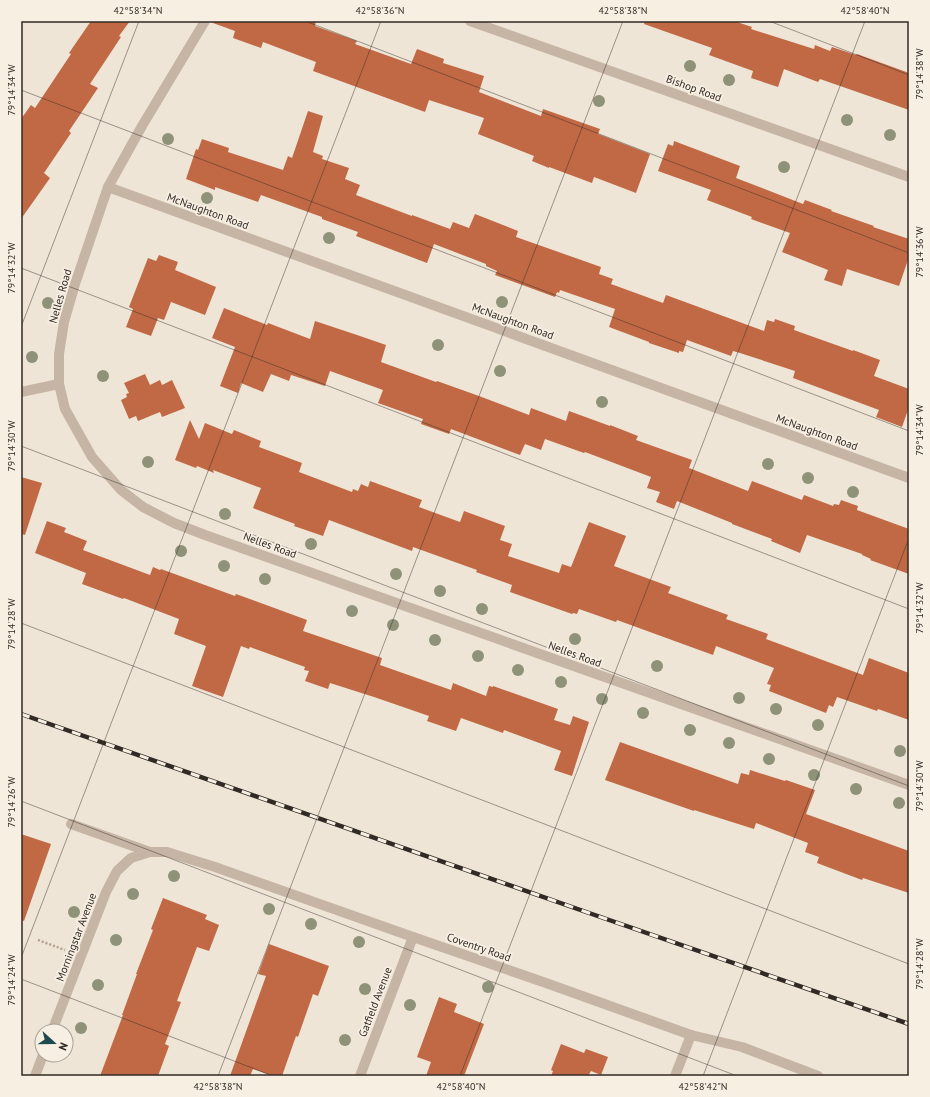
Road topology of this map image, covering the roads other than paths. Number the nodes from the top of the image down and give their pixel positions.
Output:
1 (205, 21) edge
2 (470, 21) edge
3 (909, 177) edge
4 (108, 188) junction
5 (59, 384) junction
6 (21, 392) edge
7 (909, 478) edge
8 (909, 785) edge
9 (71, 824) dead end
10 (150, 852) junction
11 (132, 858) joint
12 (413, 937) junction
13 (55, 1023) edge
14 (691, 1035) junction
15 (40, 1063) edge
16 (35, 1076) edge
17 (360, 1076) edge
18 (675, 1076) edge
19 (818, 1076) edge

1 - 4 street, Nelles Road
2 - 3 street, Bishop Road
4 - 5 street, Nelles Road
4 - 7 street, McNaughton Road
5 - 6 street
5 - 8 street, Nelles Road
9 - 10 street
10 - 11 street, Coventry Road
10 - 12 street, Coventry Road
11 - 13 street, Morningstar Avenue
12 - 14 street, Coventry Road
12 - 17 street, Gatfield Avenue
14 - 18 street
14 - 19 street, Coventry Road
15 - 16 street

